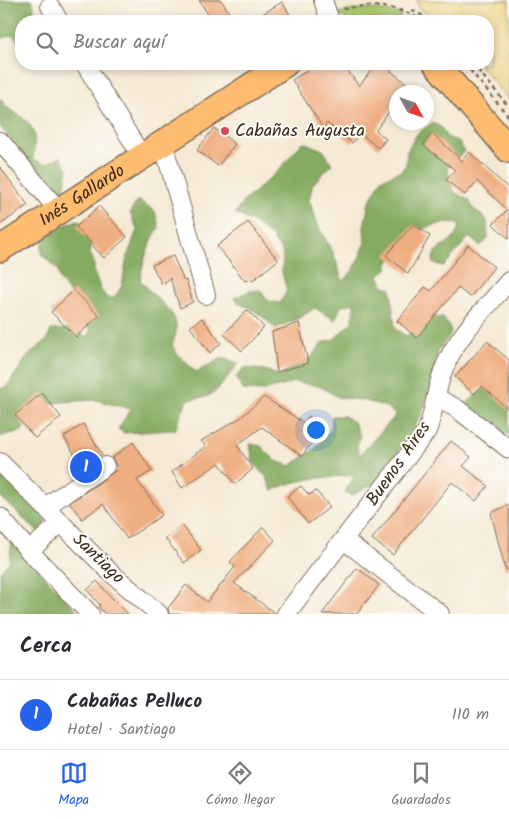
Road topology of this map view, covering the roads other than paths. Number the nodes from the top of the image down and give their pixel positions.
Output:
1 (50, 6) dead end
2 (55, 15) edge
3 (89, 70) edge
4 (276, 70) edge
5 (441, 70) edge
6 (0, 141) edge
7 (163, 143) junction
8 (509, 150) edge
9 (142, 157) junction
10 (59, 211) junction
11 (0, 249) edge
12 (509, 281) edge
13 (206, 295) dead end
14 (437, 398) junction
15 (509, 449) edge
16 (0, 462) edge
17 (105, 466) dead end
18 (45, 507) junction
19 (0, 517) edge
20 (61, 523) junction
21 (344, 540) junction
22 (29, 551) junction
23 (90, 614) edge
24 (159, 614) edge
25 (286, 614) edge
26 (440, 614) edge

1 - 2 street
3 - 9 street
4 - 7 highway, Inés Gallardo
5 - 8 highway
6 - 10 street
7 - 9 highway, Inés Gallardo
7 - 13 street
9 - 10 highway, Inés Gallardo
10 - 11 highway, Inés Gallardo
12 - 14 street, Buenos Aires
14 - 15 street
14 - 21 street, Buenos Aires
16 - 18 street, Santiago
17 - 18 street
18 - 20 street, Santiago
19 - 22 street
20 - 22 street, Santiago
20 - 24 street, Santiago
21 - 25 street, Buenos Aires
21 - 26 street
22 - 23 street

